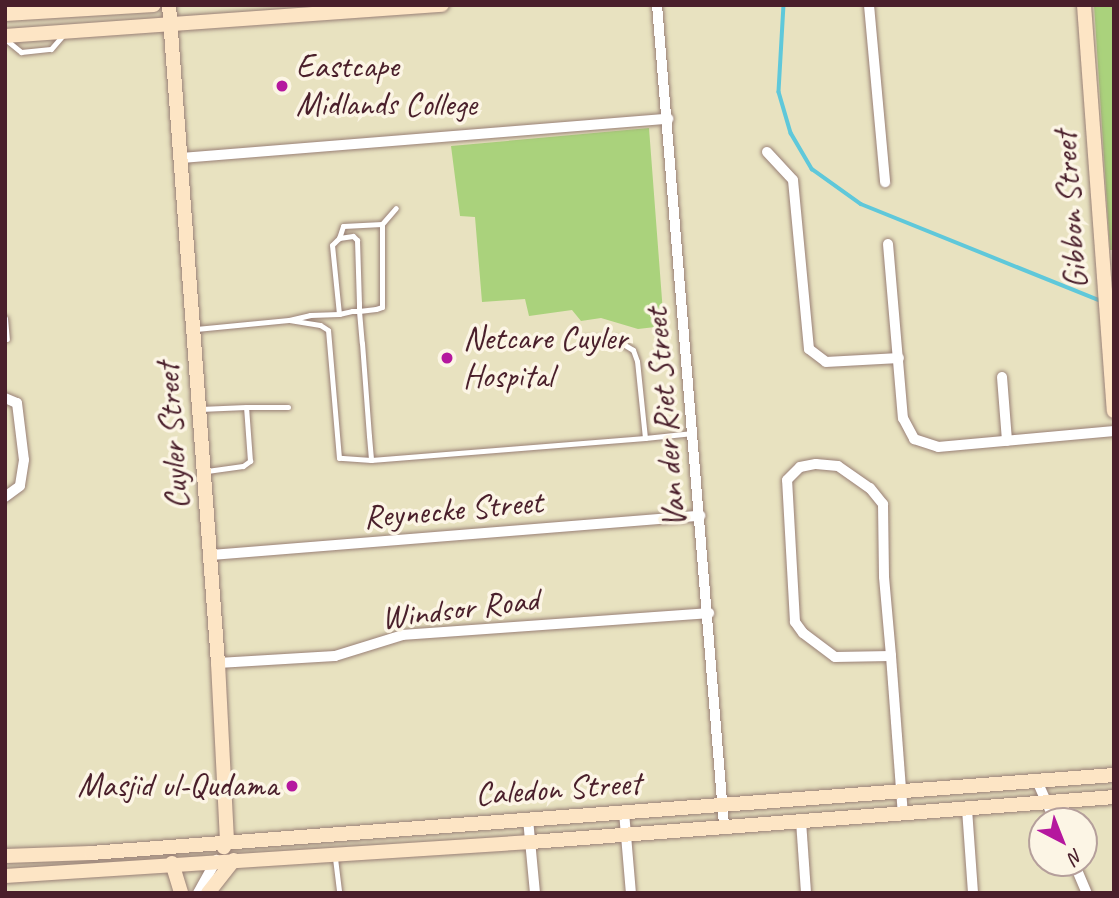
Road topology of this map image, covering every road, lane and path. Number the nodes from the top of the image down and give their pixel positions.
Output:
1 (154, 5) edge
2 (169, 5) edge
3 (442, 5) edge
4 (657, 5) edge
5 (869, 5) edge
6 (1084, 5) edge
7 (5, 14) edge
8 (172, 23) junction
9 (5, 37) edge
10 (668, 119) junction
11 (767, 152) dead end
12 (180, 158) junction
13 (885, 182) dead end
14 (397, 208) dead end
15 (382, 223) junction
16 (339, 238) junction
17 (888, 244) dead end
18 (359, 311) junction
19 (339, 314) junction
20 (5, 318) edge
21 (289, 320) junction
22 (193, 330) junction
23 (7, 339) dead end
24 (584, 339) dead end
25 (1111, 343) edge
26 (899, 358) junction
27 (1002, 377) dead end
28 (5, 398) edge
29 (246, 407) junction
30 (288, 407) dead end
31 (199, 409) junction
32 (1114, 411) edge
33 (1114, 431) edge
34 (693, 433) junction
35 (645, 438) junction
36 (1007, 441) junction
37 (371, 460) junction
38 (204, 472) junction
39 (5, 498) edge
40 (700, 516) junction
41 (210, 555) junction
42 (709, 612) junction
43 (891, 656) junction
44 (218, 663) junction
45 (1114, 775) edge
46 (1037, 781) junction
47 (901, 792) junction
48 (1114, 797) edge
49 (1046, 802) junction
50 (723, 804) junction
51 (1048, 807) edge
52 (967, 809) junction
53 (624, 812) junction
54 (903, 814) junction
55 (528, 819) junction
56 (801, 821) junction
57 (724, 826) junction
58 (626, 833) junction
59 (228, 841) junction
60 (531, 842) junction
61 (335, 855) junction
62 (5, 856) edge
63 (216, 860) junction
64 (234, 860) junction
65 (172, 863) junction
66 (5, 876) edge
67 (1080, 877) edge
68 (181, 893) edge
69 (198, 893) edge
70 (208, 893) edge
71 (339, 893) edge
72 (535, 893) edge
73 (631, 893) edge
74 (806, 893) edge
75 (973, 893) edge
76 (1087, 893) edge

1 - 7 main road
2 - 8 main road, Cuyler Street
3 - 8 main road
4 - 10 street, Van der Riet Street
5 - 13 street
6 - 25 main road, Gibbon Street
8 - 9 main road
8 - 12 main road, Cuyler Street
10 - 12 street
10 - 34 street, Van der Riet Street
11 - 26 street
12 - 22 main road, Cuyler Street
14 - 15 lane
15 - 16 lane
15 - 18 lane
16 - 18 lane
16 - 19 lane
17 - 26 street
18 - 19 lane
18 - 37 lane
19 - 21 lane
20 - 23 lane
21 - 22 lane
21 - 37 lane
22 - 31 main road, Cuyler Street
24 - 35 lane
25 - 32 main road, Gibbon Street
26 - 36 street
27 - 36 street
28 - 39 street
29 - 30 lane
29 - 31 lane
29 - 38 lane
31 - 38 main road, Cuyler Street
33 - 36 street
34 - 35 lane
34 - 40 street, Van der Riet Street
35 - 37 lane
38 - 41 main road, Cuyler Street
40 - 41 street, Reynecke Street
40 - 42 street, Van der Riet Street
41 - 44 main road, Cuyler Street
42 - 44 street, Windsor Road
42 - 50 street, Van der Riet Street
43 - 43 street
43 - 47 street
44 - 59 main road, Cuyler Street
45 - 46 main road, Caledon Street
46 - 47 main road, Caledon Street
46 - 49 street
47 - 50 main road, Caledon Street
47 - 54 street
48 - 49 main road, Caledon Street
49 - 51 street
49 - 52 main road, Caledon Street
50 - 53 main road, Caledon Street
50 - 57 street, Van der Riet Street
52 - 54 main road, Caledon Street
52 - 75 street
53 - 55 main road, Caledon Street
53 - 58 street
54 - 56 main road, Caledon Street
55 - 59 main road, Caledon Street
55 - 60 street
56 - 57 main road, Caledon Street
56 - 74 street
57 - 58 main road, Caledon Street
58 - 60 main road, Caledon Street
58 - 73 street
59 - 62 main road, Caledon Street
59 - 63 main road
60 - 61 main road, Caledon Street
60 - 72 street
61 - 64 main road, Caledon Street
61 - 71 lane
63 - 64 main road, Caledon Street
63 - 65 main road, Caledon Street
63 - 69 street
64 - 70 main road
65 - 66 main road, Caledon Street
65 - 68 main road
67 - 76 street

